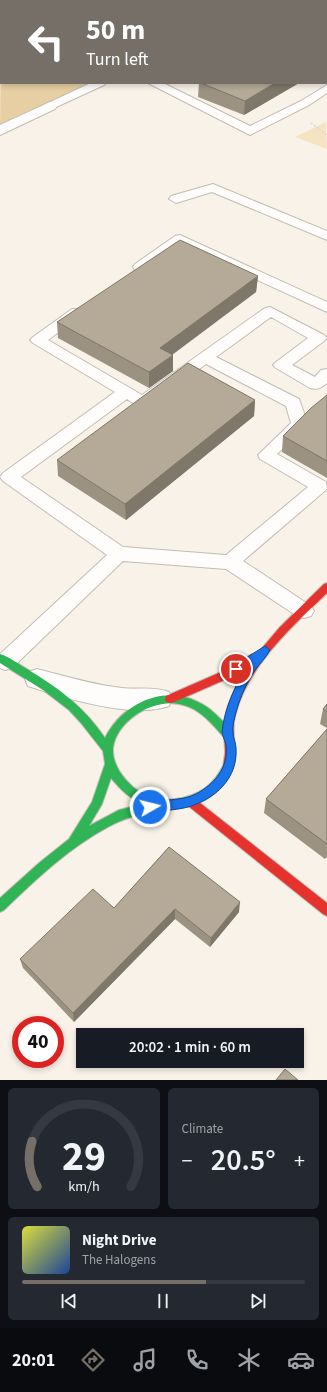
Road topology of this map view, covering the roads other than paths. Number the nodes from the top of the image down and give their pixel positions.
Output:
1 (98, 84) edge
2 (162, 84) edge
3 (327, 88) edge
4 (50, 106) joint
5 (0, 131) edge
6 (176, 198) dead end
7 (327, 236) edge
8 (128, 276) edge
9 (89, 303) edge
10 (327, 308) edge
11 (205, 357) junction
12 (327, 374) edge
13 (126, 392) junction
14 (119, 554) junction
15 (230, 562) junction
16 (327, 587) edge
17 (304, 611) junction
18 (265, 650) junction
19 (3, 660) edge
20 (34, 678) junction
21 (165, 699) junction
22 (227, 733) junction
23 (108, 750) junction
24 (110, 764) junction
25 (191, 802) junction
26 (162, 804) junction
27 (70, 845) junction
28 (0, 906) edge
29 (327, 910) edge

1 - 4 lane
2 - 3 lane
4 - 5 street
6 - 7 lane
8 - 10 lane
9 - 13 lane
11 - 12 lane
11 - 13 lane
11 - 15 lane
13 - 14 lane
14 - 15 lane
14 - 19 lane
15 - 17 lane
16 - 17 street
17 - 18 street
18 - 21 street
18 - 22 street
19 - 20 street
20 - 21 street
20 - 23 street
21 - 22 street
21 - 23 street
22 - 25 street
23 - 24 street
24 - 26 street
24 - 27 street
25 - 26 street
25 - 29 street
26 - 27 street
27 - 28 street

